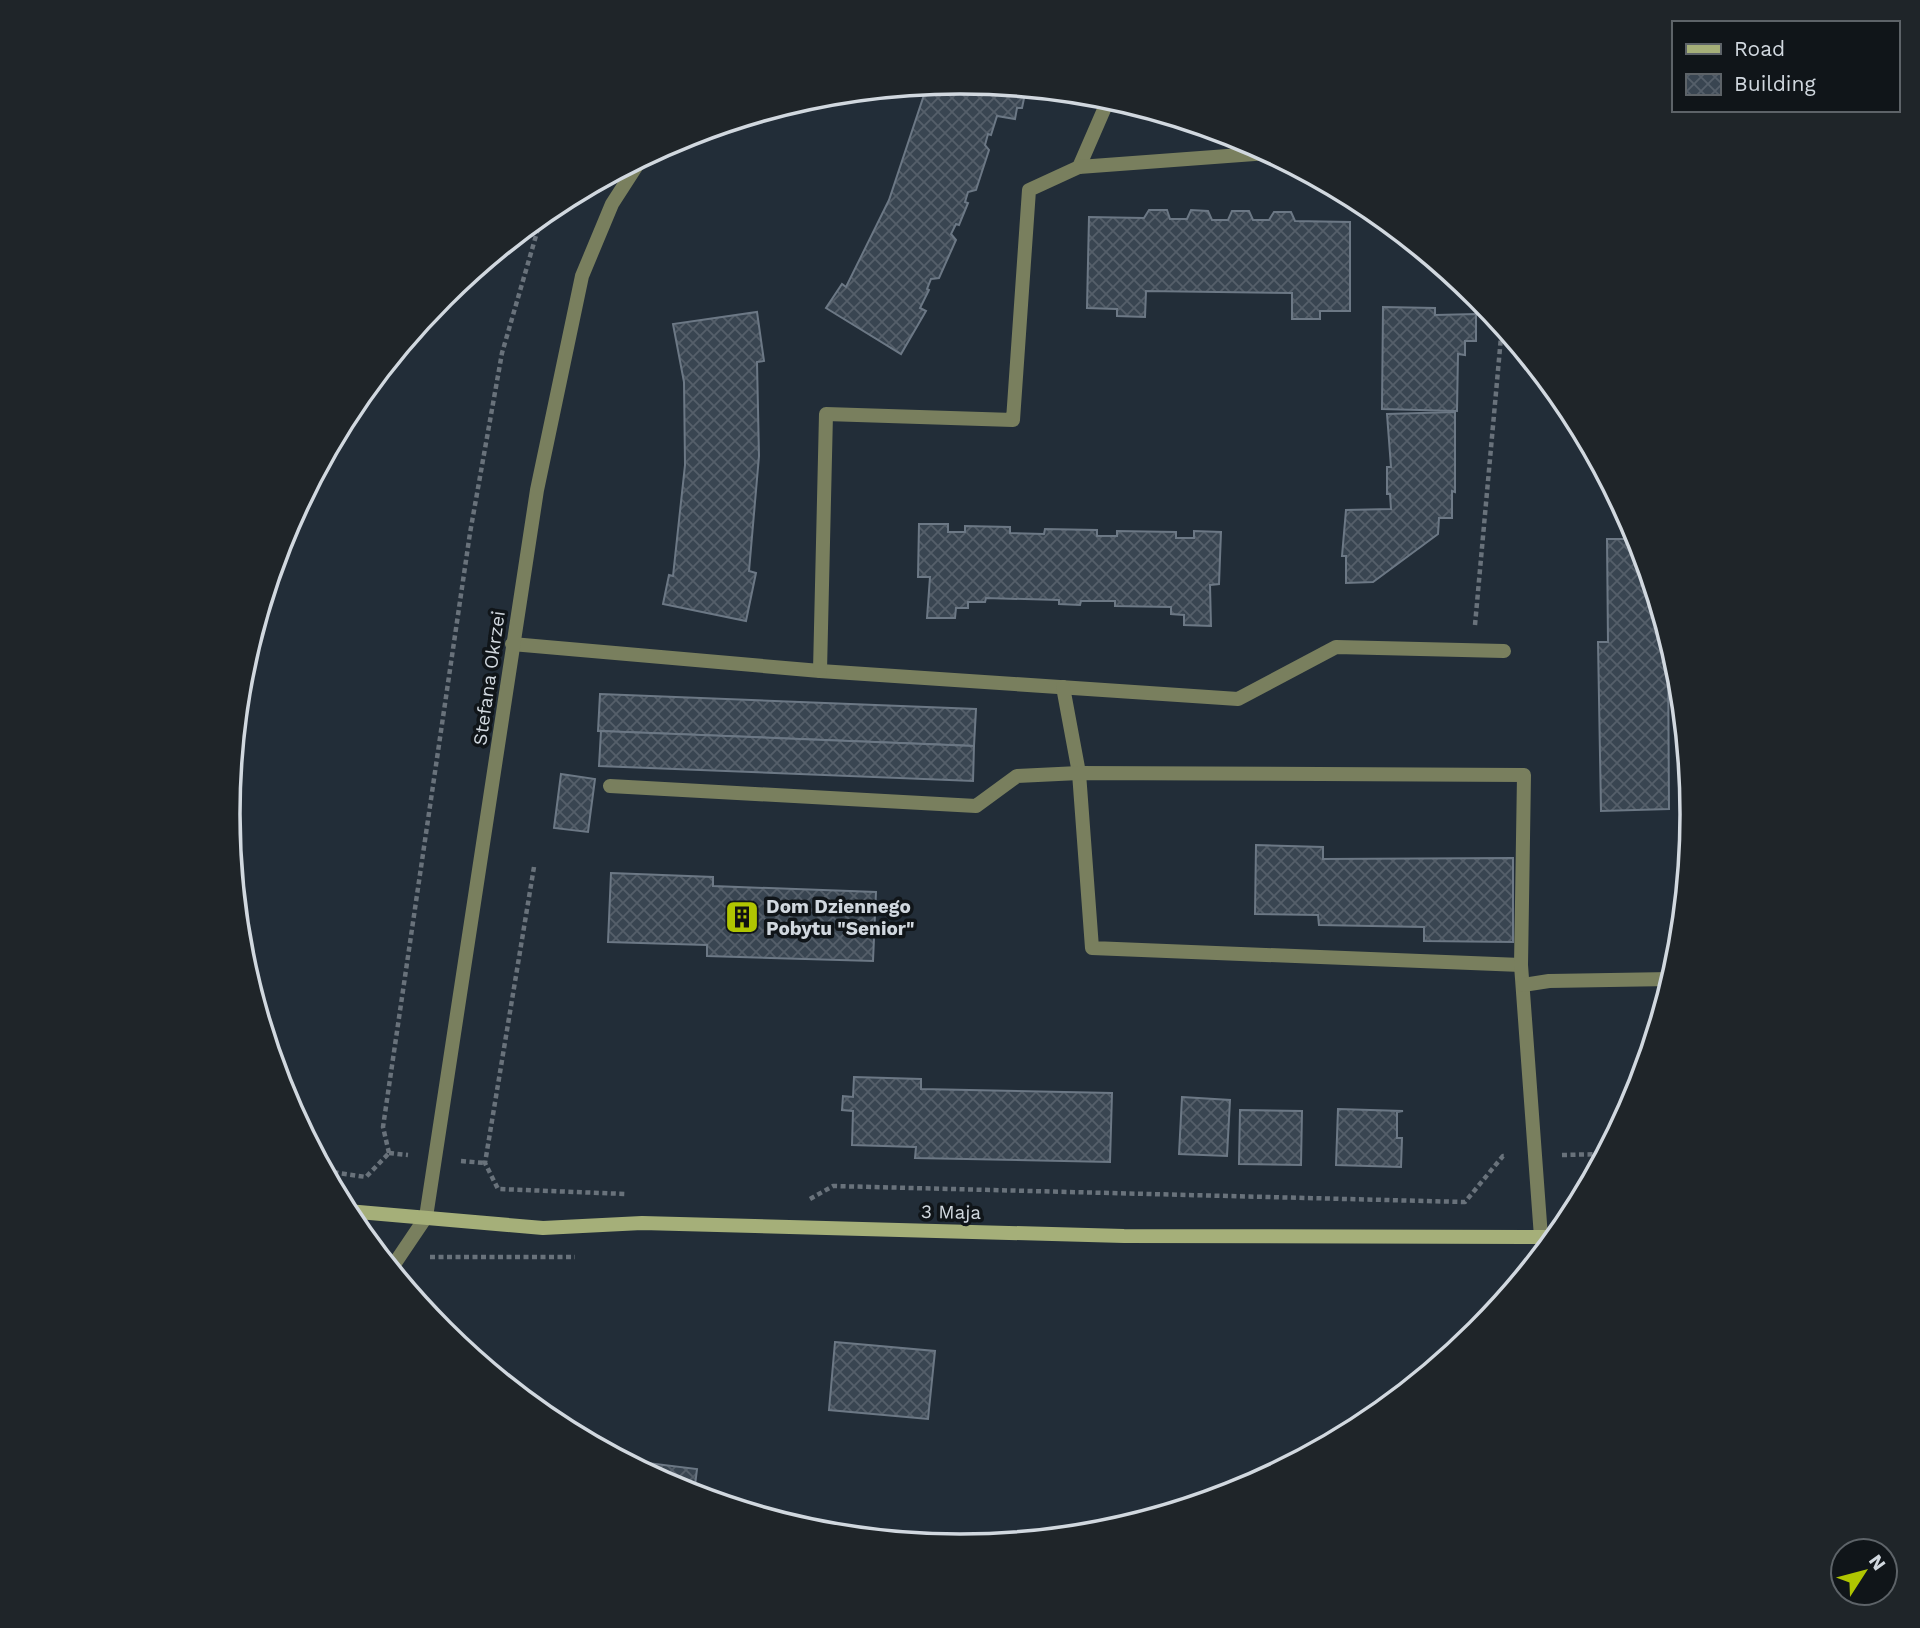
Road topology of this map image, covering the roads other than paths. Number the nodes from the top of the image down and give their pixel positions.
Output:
1 (1104, 109) edge
2 (1247, 155) edge
3 (1079, 167) junction
4 (631, 175) edge
5 (512, 644) junction
6 (1504, 651) dead end
7 (820, 671) junction
8 (1062, 687) junction
9 (1079, 773) junction
10 (610, 786) dead end
11 (1521, 965) junction
12 (1660, 979) edge
13 (1522, 985) junction
14 (361, 1212) edge
15 (426, 1217) junction
16 (1547, 1230) edge
17 (1542, 1237) edge
18 (396, 1261) edge

1 - 3 street
2 - 3 street
3 - 7 street
4 - 5 street, Stefana Okrzei
5 - 7 street
5 - 15 street, Stefana Okrzei
6 - 8 street
7 - 8 street
8 - 9 street
9 - 10 street
9 - 11 street
9 - 11 street
11 - 13 street
12 - 13 street
13 - 16 street
14 - 15 street, 3 Maja
15 - 17 street, 3 Maja
15 - 18 street

